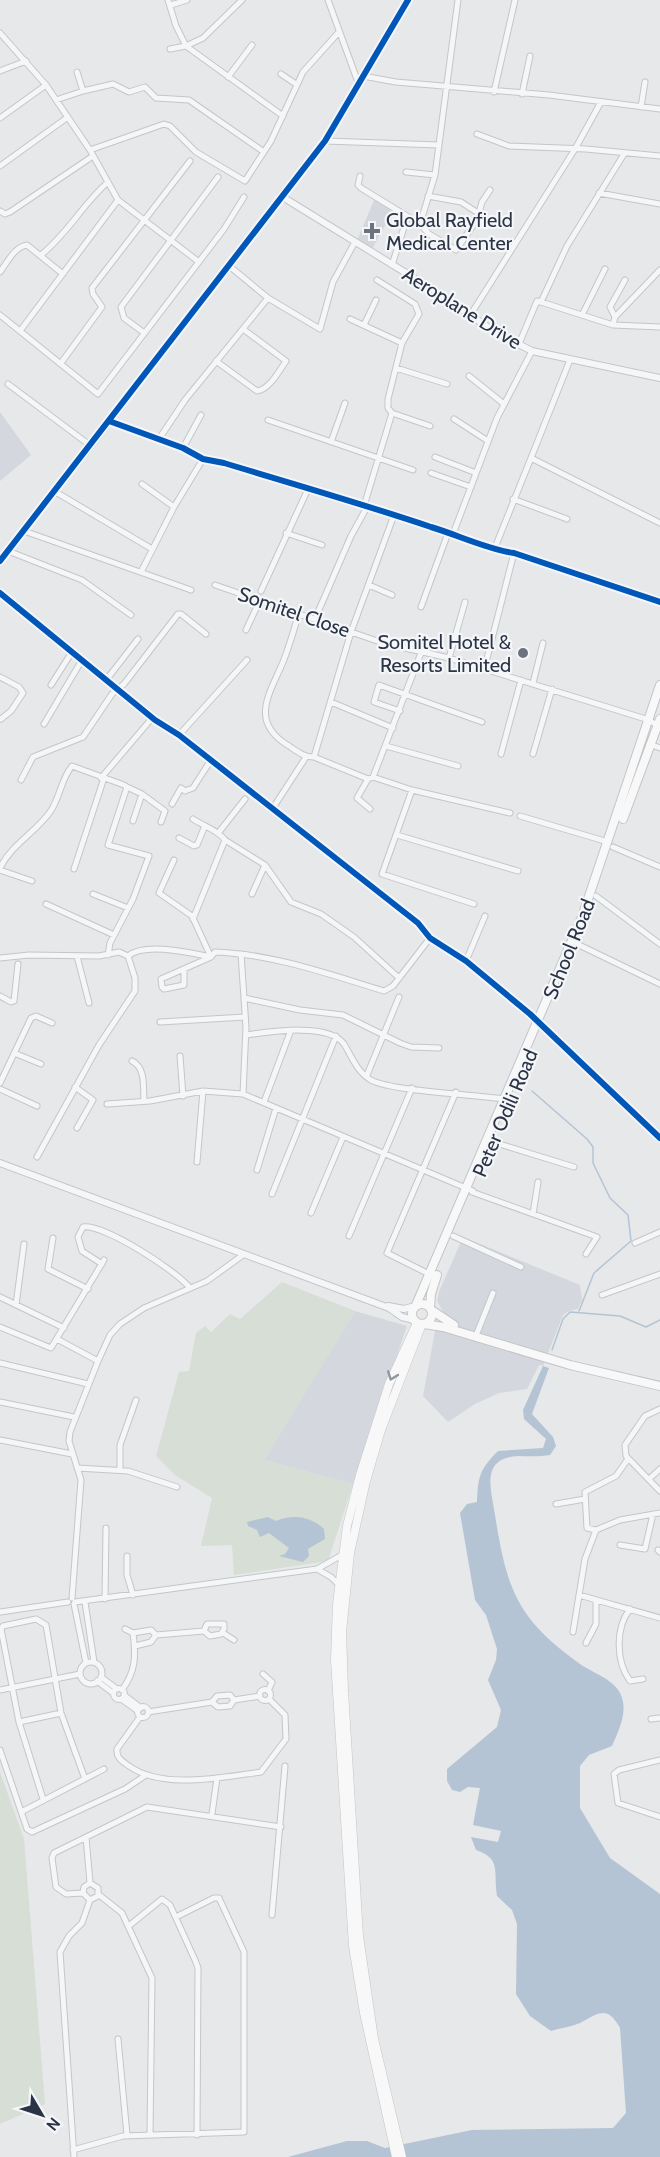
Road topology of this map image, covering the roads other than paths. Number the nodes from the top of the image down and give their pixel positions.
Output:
1 (187, 0) edge
2 (328, 0) edge
3 (408, 0) edge
4 (458, 0) edge
5 (515, 0) edge
6 (238, 1) edge
7 (169, 3) edge
8 (339, 32) junction
9 (0, 33) edge
10 (332, 42) junction
11 (252, 45) dead end
12 (186, 46) junction
13 (344, 46) junction
14 (170, 49) dead end
15 (530, 56) dead end
16 (26, 61) junction
17 (0, 71) edge
18 (77, 72) dead end
19 (281, 74) dead end
20 (363, 76) junction
21 (228, 77) junction
22 (645, 82) dead end
23 (296, 84) junction
24 (46, 85) junction
25 (358, 85) junction
26 (445, 86) junction
27 (83, 91) junction
28 (494, 92) junction
29 (522, 94) junction
30 (56, 100) junction
31 (601, 102) junction
32 (641, 108) junction
33 (660, 109) edge
34 (283, 116) junction
35 (68, 117) junction
36 (0, 118) edge
37 (477, 134) dead end
38 (325, 141) junction
39 (439, 145) junction
40 (575, 149) junction
41 (90, 150) junction
42 (264, 152) junction
43 (624, 154) junction
44 (93, 156) junction
45 (660, 156) edge
46 (190, 161) dead end
47 (0, 166) edge
48 (406, 172) dead end
49 (435, 175) junction
50 (360, 176) dead end
51 (218, 177) dead end
52 (108, 182) junction
53 (490, 190) dead end
54 (599, 193) junction
55 (281, 196) junction
56 (428, 196) junction
57 (244, 197) dead end
58 (118, 200) junction
59 (660, 204) edge
60 (0, 211) edge
61 (478, 213) junction
62 (407, 218) junction
63 (144, 221) junction
64 (420, 224) junction
65 (171, 241) junction
66 (355, 242) junction
67 (41, 255) junction
68 (199, 262) junction
69 (228, 265) junction
70 (392, 265) junction
71 (604, 269) dead end
72 (660, 270) edge
73 (0, 272) edge
74 (63, 274) junction
75 (377, 280) dead end
76 (625, 280) dead end
77 (268, 298) junction
78 (376, 300) dead end
79 (541, 302) junction
80 (471, 314) junction
81 (0, 315) edge
82 (582, 315) junction
83 (615, 317) junction
84 (350, 319) dead end
85 (364, 325) junction
86 (614, 325) junction
87 (660, 327) edge
88 (243, 329) junction
89 (20, 331) junction
90 (143, 332) junction
91 (402, 343) junction
92 (519, 344) junction
93 (532, 351) junction
94 (570, 360) junction
95 (216, 361) junction
96 (61, 363) junction
97 (396, 368) junction
98 (470, 376) dead end
99 (660, 378) edge
100 (8, 384) dead end
101 (447, 384) dead end
102 (345, 403) dead end
103 (504, 404) junction
104 (392, 413) junction
105 (201, 415) dead end
106 (454, 419) dead end
107 (268, 420) dead end
108 (109, 421) junction
109 (430, 426) dead end
110 (159, 439) junction
111 (488, 441) junction
112 (331, 442) junction
113 (91, 446) junction
114 (183, 448) junction
115 (435, 458) dead end
116 (531, 458) junction
117 (203, 459) junction
118 (379, 459) junction
119 (413, 470) dead end
120 (431, 473) dead end
121 (476, 473) junction
122 (142, 484) dead end
123 (471, 487) junction
124 (308, 489) junction
125 (54, 491) junction
126 (513, 498) junction
127 (365, 506) junction
128 (174, 507) junction
129 (394, 515) junction
130 (567, 519) dead end
131 (660, 523) edge
132 (24, 531) junction
133 (286, 533) junction
134 (450, 534) junction
135 (322, 545) dead end
136 (152, 549) junction
137 (494, 550) junction
138 (8, 551) junction
139 (513, 553) junction
140 (0, 561) edge
141 (141, 572) junction
142 (214, 585) dead end
143 (369, 585) junction
144 (191, 590) dead end
145 (261, 591) dead end
146 (0, 593) edge
147 (392, 595) dead end
148 (260, 600) junction
149 (465, 602) dead end
150 (660, 602) edge
151 (421, 607) dead end
152 (299, 613) junction
153 (131, 615) dead end
154 (315, 619) junction
155 (246, 630) dead end
156 (351, 632) junction
157 (206, 634) dead end
158 (138, 639) dead end
159 (543, 643) dead end
160 (72, 652) junction
161 (421, 653) junction
162 (449, 658) junction
163 (82, 660) junction
164 (247, 660) dead end
165 (484, 670) junction
166 (0, 677) edge
167 (107, 679) junction
168 (521, 680) junction
169 (533, 683) junction
170 (51, 685) dead end
171 (660, 685) edge
172 (119, 688) junction
173 (552, 689) junction
174 (405, 696) junction
175 (331, 702) junction
176 (400, 711) junction
177 (153, 717) junction
178 (1, 719) edge
179 (482, 722) dead end
180 (656, 723) edge
181 (44, 724) dead end
182 (393, 728) junction
183 (179, 735) junction
184 (649, 744) junction
185 (386, 746) junction
186 (660, 748) edge
187 (501, 754) dead end
188 (533, 754) dead end
189 (306, 757) junction
190 (314, 757) junction
191 (211, 760) junction
192 (459, 766) dead end
193 (102, 778) junction
194 (370, 778) junction
195 (21, 780) dead end
196 (127, 788) junction
197 (412, 790) junction
198 (142, 794) junction
199 (245, 799) dead end
200 (172, 804) dead end
201 (273, 808) junction
202 (370, 809) dead end
203 (510, 813) dead end
204 (520, 816) dead end
205 (193, 819) dead end
206 (133, 821) dead end
207 (161, 822) dead end
208 (204, 828) junction
209 (219, 832) junction
210 (397, 835) junction
211 (179, 838) dead end
212 (225, 840) junction
213 (611, 844) junction
214 (0, 853) edge
215 (3, 860) junction
216 (174, 860) dead end
217 (265, 865) junction
218 (660, 867) edge
219 (0, 869) edge
220 (74, 869) dead end
221 (518, 872) dead end
222 (32, 881) dead end
223 (93, 894) dead end
224 (252, 894) dead end
225 (596, 896) junction
226 (46, 904) dead end
227 (474, 904) dead end
228 (128, 908) junction
229 (485, 916) dead end
230 (193, 919) junction
231 (114, 935) junction
232 (430, 938) junction
233 (577, 944) junction
234 (660, 944) edge
235 (241, 954) junction
236 (108, 955) junction
237 (77, 956) junction
238 (128, 956) junction
239 (211, 957) junction
240 (0, 958) edge
241 (466, 961) junction
242 (18, 964) dead end
243 (184, 969) junction
244 (398, 977) junction
245 (660, 984) edge
246 (0, 996) edge
247 (399, 997) dead end
248 (244, 998) junction
249 (89, 1003) dead end
250 (245, 1017) junction
251 (160, 1022) dead end
252 (52, 1023) dead end
253 (540, 1025) junction
254 (291, 1030) junction
255 (246, 1035) junction
256 (336, 1036) junction
257 (383, 1036) junction
258 (439, 1048) dead end
259 (14, 1053) junction
260 (180, 1056) dead end
261 (132, 1061) dead end
262 (41, 1065) dead end
263 (367, 1075) junction
264 (0, 1083) edge
265 (75, 1087) junction
266 (412, 1088) junction
267 (0, 1089) edge
268 (203, 1091) junction
269 (456, 1092) junction
270 (243, 1094) junction
271 (183, 1096) junction
272 (506, 1099) junction
273 (144, 1101) junction
274 (264, 1102) junction
275 (107, 1104) dead end
276 (37, 1106) dead end
277 (276, 1108) junction
278 (303, 1119) junction
279 (77, 1128) dead end
280 (344, 1137) junction
281 (660, 1138) edge
282 (493, 1142) junction
283 (383, 1154) junction
284 (37, 1157) dead end
285 (196, 1162) dead end
286 (0, 1163) edge
287 (574, 1167) dead end
288 (257, 1170) dead end
289 (423, 1170) junction
290 (538, 1182) dead end
291 (471, 1190) junction
292 (272, 1194) dead end
293 (311, 1213) dead end
294 (533, 1214) junction
295 (660, 1232) edge
296 (349, 1236) dead end
297 (453, 1236) junction
298 (53, 1238) dead end
299 (635, 1243) dead end
300 (24, 1244) dead end
301 (586, 1254) dead end
302 (243, 1255) junction
303 (521, 1267) dead end
304 (660, 1274) edge
305 (431, 1275) junction
306 (190, 1288) junction
307 (88, 1289) junction
308 (493, 1293) dead end
309 (602, 1295) dead end
310 (0, 1297) edge
311 (16, 1305) junction
312 (416, 1306) junction
313 (382, 1307) junction
314 (431, 1309) junction
315 (419, 1323) junction
316 (0, 1327) edge
317 (64, 1328) junction
318 (477, 1333) junction
319 (57, 1339) junction
320 (98, 1361) junction
321 (0, 1363) edge
322 (660, 1381) edge
323 (88, 1384) junction
324 (660, 1386) edge
325 (136, 1400) dead end
326 (0, 1402) edge
327 (660, 1409) edge
328 (75, 1417) junction
329 (0, 1440) edge
330 (72, 1454) junction
331 (628, 1459) junction
332 (77, 1468) junction
333 (120, 1469) junction
334 (660, 1469) edge
335 (649, 1479) junction
336 (177, 1486) dead end
337 (660, 1491) edge
338 (585, 1499) junction
339 (556, 1504) dead end
340 (657, 1514) edge
341 (106, 1528) dead end
342 (596, 1530) junction
343 (620, 1545) dead end
344 (342, 1555) junction
345 (128, 1556) dead end
346 (317, 1569) junction
347 (339, 1585) junction
348 (134, 1595) junction
349 (579, 1595) junction
350 (105, 1599) junction
351 (596, 1600) junction
352 (72, 1601) junction
353 (85, 1602) junction
354 (630, 1609) junction
355 (0, 1612) edge
356 (87, 1618) junction
357 (660, 1618) edge
358 (78, 1619) junction
359 (125, 1629) dead end
360 (204, 1631) junction
361 (573, 1632) dead end
362 (133, 1633) junction
363 (223, 1633) junction
364 (156, 1635) junction
365 (234, 1640) dead end
366 (586, 1642) dead end
367 (135, 1646) junction
368 (94, 1662) junction
369 (86, 1663) junction
370 (80, 1674) junction
371 (263, 1674) dead end
372 (55, 1679) junction
373 (99, 1679) junction
374 (642, 1679) dead end
375 (12, 1688) junction
376 (0, 1690) edge
377 (268, 1691) junction
378 (119, 1693) junction
379 (260, 1696) junction
380 (269, 1699) junction
381 (234, 1700) junction
382 (212, 1702) junction
383 (139, 1712) junction
384 (61, 1713) junction
385 (660, 1718) edge
386 (651, 1719) dead end
387 (19, 1722) junction
388 (0, 1750) edge
389 (660, 1760) edge
390 (285, 1766) dead end
391 (104, 1769) dead end
392 (146, 1775) junction
393 (217, 1778) junction
394 (85, 1779) junction
395 (43, 1798) junction
396 (21, 1812) junction
397 (212, 1814) junction
398 (660, 1817) edge
399 (281, 1827) junction
400 (87, 1837) junction
401 (90, 1883) junction
402 (82, 1893) junction
403 (98, 1894) junction
404 (90, 1900) junction
405 (272, 1915) dead end
406 (176, 1917) junction
407 (130, 1924) junction
408 (118, 2039) dead end
409 (150, 2134) junction
410 (197, 2134) junction
411 (393, 2134) junction
412 (127, 2135) junction
413 (74, 2154) edge
414 (396, 2157) edge
415 (402, 2157) edge

1 - 7 street
2 - 8 street
3 - 20 street
4 - 26 street
5 - 28 street
6 - 12 street
7 - 12 street
8 - 10 street
8 - 13 street
9 - 16 street
10 - 13 street
10 - 23 street
11 - 21 street
12 - 14 street
12 - 21 street
13 - 25 street
15 - 29 street
16 - 17 street
16 - 24 street
18 - 27 street
19 - 23 street
20 - 25 street
20 - 26 street
21 - 34 street
22 - 32 street
23 - 34 street
24 - 30 street
24 - 36 street
25 - 38 street
26 - 28 street
26 - 39 street
27 - 30 street
27 - 42 street
28 - 29 street
29 - 31 street
30 - 35 street
31 - 32 street
31 - 40 street
32 - 33 street
34 - 42 street
35 - 41 street
35 - 47 street
37 - 40 street
38 - 39 street
38 - 55 street
39 - 49 street
40 - 43 street
40 - 80 street
41 - 42 street
41 - 44 street
43 - 45 street
43 - 54 street
44 - 52 street
44 - 60 street
46 - 63 street
48 - 49 street
49 - 56 street
50 - 62 street
51 - 65 street
52 - 58 street
52 - 67 street
53 - 61 street
54 - 59 street
54 - 79 street
55 - 66 street, Aeroplane Drive
55 - 69 street
56 - 61 street
56 - 64 street
57 - 68 street
58 - 63 street
58 - 74 street
61 - 64 street
62 - 64 street
62 - 70 street
63 - 65 street
63 - 96 street
65 - 68 street
65 - 90 street
66 - 70 street, Aeroplane Drive
66 - 77 street
67 - 73 street
67 - 74 street
68 - 90 street
69 - 77 street
69 - 108 street
70 - 80 street, Aeroplane Drive
71 - 82 street
72 - 83 street
74 - 89 street
75 - 91 street
76 - 83 street
77 - 88 street
78 - 85 street
79 - 82 street
79 - 92 street
80 - 92 street, Aeroplane Drive
81 - 89 street
82 - 86 street
83 - 86 street
84 - 85 street
85 - 91 street
86 - 87 street
88 - 95 street
88 - 95 street
89 - 96 street
90 - 96 street
91 - 97 street
92 - 93 street, Aeroplane Drive
93 - 94 street, Aeroplane Drive
93 - 103 street
94 - 99 street, Aeroplane Drive
94 - 116 street
95 - 110 street
97 - 101 street
97 - 104 street
98 - 103 street
100 - 113 street
102 - 112 street
103 - 111 street
104 - 109 street
104 - 118 street
105 - 114 street
106 - 111 street
107 - 112 street
108 - 110 street
108 - 113 street
110 - 114 street
111 - 121 street
112 - 118 street
113 - 125 street
114 - 117 street
115 - 121 street
116 - 126 street
116 - 131 street
117 - 124 street
117 - 128 street
118 - 119 street
118 - 127 street
120 - 123 street
121 - 123 street
122 - 128 street
123 - 134 street
124 - 127 street
124 - 133 street
125 - 132 street
125 - 136 street
126 - 130 street
126 - 137 street
127 - 129 street
127 - 154 street
128 - 136 street
129 - 134 street
129 - 143 street
132 - 138 street
132 - 141 street
133 - 135 street
133 - 145 street
134 - 137 street
134 - 151 street
136 - 141 street
137 - 139 street
138 - 140 street
138 - 153 street
139 - 150 street
139 - 165 street
141 - 144 street
142 - 148 street, Somitel Close
143 - 147 street
143 - 156 street
146 - 160 street
148 - 152 street, Somitel Close
148 - 155 street
149 - 162 street
152 - 154 street, Somitel Close
152 - 189 street
154 - 156 street, Somitel Close
156 - 161 street, Somitel Close
156 - 175 street
157 - 172 street
158 - 167 street
159 - 169 street
160 - 163 street
160 - 170 street
161 - 162 street, Somitel Close
161 - 174 street
162 - 165 street, Somitel Close
163 - 167 street
163 - 181 street
164 - 183 street
165 - 168 street, Somitel Close
166 - 178 street
167 - 172 street
168 - 169 street, Somitel Close
168 - 187 street
169 - 173 street, Somitel Close
171 - 180 main road, School Road
172 - 177 street
172 - 195 street
173 - 180 street, Somitel Close
173 - 188 street
174 - 176 street
174 - 176 street
174 - 179 street
175 - 182 street
175 - 190 street
176 - 182 street
177 - 183 street
177 - 193 street
180 - 184 main road, Peter Odili Road
180 - 213 main road, School Road
182 - 185 street
183 - 191 street
184 - 186 street
184 - 213 main road, Peter Odili Road
185 - 192 street
185 - 194 street
189 - 190 street
189 - 201 street
190 - 194 street
191 - 200 street
191 - 201 street
193 - 196 street
193 - 215 street
193 - 220 street
194 - 197 street
194 - 202 street
196 - 198 street
196 - 228 street
197 - 203 street
197 - 210 street
198 - 206 street
198 - 207 street
199 - 209 street
201 - 232 street
204 - 213 street
205 - 208 street
208 - 209 street
208 - 211 street
209 - 212 street
210 - 221 street
210 - 227 street
212 - 217 street
212 - 230 street
213 - 218 street
213 - 225 main road, Peter Odili Road
213 - 253 main road, School Road
214 - 215 street
215 - 219 street
216 - 230 street
217 - 224 street
217 - 244 street
219 - 222 street
223 - 228 street
225 - 233 main road, Peter Odili Road
225 - 234 street
226 - 231 street
228 - 231 street
229 - 241 street
230 - 239 street
231 - 236 street
232 - 241 street
232 - 244 street
233 - 245 street
233 - 253 main road, Peter Odili Road
235 - 239 street
235 - 244 street
235 - 248 street
236 - 237 street
236 - 238 street
237 - 240 street
237 - 249 street
238 - 239 street
238 - 265 street
239 - 243 street
241 - 253 street
242 - 246 street
243 - 243 street
247 - 257 street
248 - 250 street
248 - 257 street
250 - 251 street
250 - 255 street
252 - 259 street
253 - 272 main road, School Road
253 - 281 street
253 - 282 main road, Peter Odili Road
254 - 255 street
254 - 256 street
254 - 274 street
255 - 270 street
256 - 263 street
256 - 278 street
257 - 258 street
257 - 263 street
259 - 262 street
259 - 264 street
260 - 271 street
261 - 273 street
263 - 266 street
265 - 279 street
265 - 284 street
266 - 269 street
266 - 283 street
267 - 276 street
268 - 270 street
268 - 271 street
268 - 285 street
269 - 272 street
269 - 289 street
270 - 274 street
271 - 273 street
272 - 291 main road, School Road
273 - 275 street
274 - 277 street
277 - 278 street
277 - 288 street
278 - 280 street
278 - 292 street
280 - 283 street
280 - 293 street
282 - 287 street
282 - 291 main road, Peter Odili Road
283 - 289 street
283 - 296 street
286 - 302 street
289 - 291 street
289 - 305 street
290 - 294 street
291 - 294 street
291 - 297 main road, Peter Odili Road
291 - 305 main road, School Road
294 - 301 street
295 - 299 street
297 - 303 street
297 - 314 main road, Peter Odili Road
298 - 307 street
300 - 311 street
302 - 306 street
302 - 313 street
304 - 309 street
305 - 312 main road, School Road
306 - 307 street
306 - 320 street
307 - 317 street
308 - 318 street
310 - 311 street
311 - 317 street
312 - 313 street
312 - 314 main road
312 - 315 main road
313 - 315 street
314 - 315 main road
314 - 318 main road
315 - 324 main road
315 -> 344 main road
315 - 411 main road
316 - 319 street
317 - 319 street
318 - 322 main road
319 - 320 street
320 - 323 street
321 - 323 street
323 - 328 street
325 - 333 street
326 - 328 street
327 - 331 street
328 - 330 street
329 - 330 street
330 - 332 street
331 - 335 street
331 - 338 street
332 - 333 street
332 - 352 street
333 - 336 street
334 - 335 street
335 - 337 street
338 - 339 street
338 - 342 street
340 - 342 street
340 - 343 street
341 - 350 street
342 - 349 street
344 - 346 street
344 - 347 main road
345 - 348 street
346 - 347 street
346 - 348 street
347 - 411 main road
348 - 350 street
349 - 351 street
349 - 361 street
350 - 353 street
351 - 354 street
351 - 366 street
352 - 353 street
352 - 355 street
352 - 358 street
353 - 356 street
354 - 357 street
354 - 374 street
356 - 358 street
356 - 368 street
358 - 369 street
359 - 362 street
360 - 363 street
360 - 363 street
360 - 364 street
362 - 364 street
362 - 367 street
363 - 365 street
364 - 367 street
367 - 378 street
368 - 369 street
368 - 373 street
369 - 370 street
370 - 372 street
370 - 373 street
371 - 377 street
372 - 375 street
372 - 375 street
372 - 384 street
373 - 378 street
375 - 376 street
375 - 387 street
377 - 379 street
377 - 380 street
378 - 383 street
379 - 380 street
379 - 381 street
380 - 393 street
381 - 382 street
381 - 382 street
382 - 383 street
383 - 392 street
384 - 387 street
384 - 394 street
385 - 386 street
387 - 395 street
388 - 396 street
389 - 398 street
390 - 399 street
391 - 394 street
392 - 393 street
392 - 396 street
393 - 397 street
394 - 395 street
395 - 396 street
397 - 399 street
397 - 400 street
399 - 405 street
400 - 401 street
400 - 402 street
401 - 402 street
401 - 403 street
402 - 404 street
403 - 404 street
403 - 407 street
404 - 413 street
406 - 407 street
406 - 410 street
406 - 410 street
407 - 409 street
408 - 412 street
409 - 410 street
409 - 412 street
411 - 414 main road
411 - 415 main road
412 - 413 street

